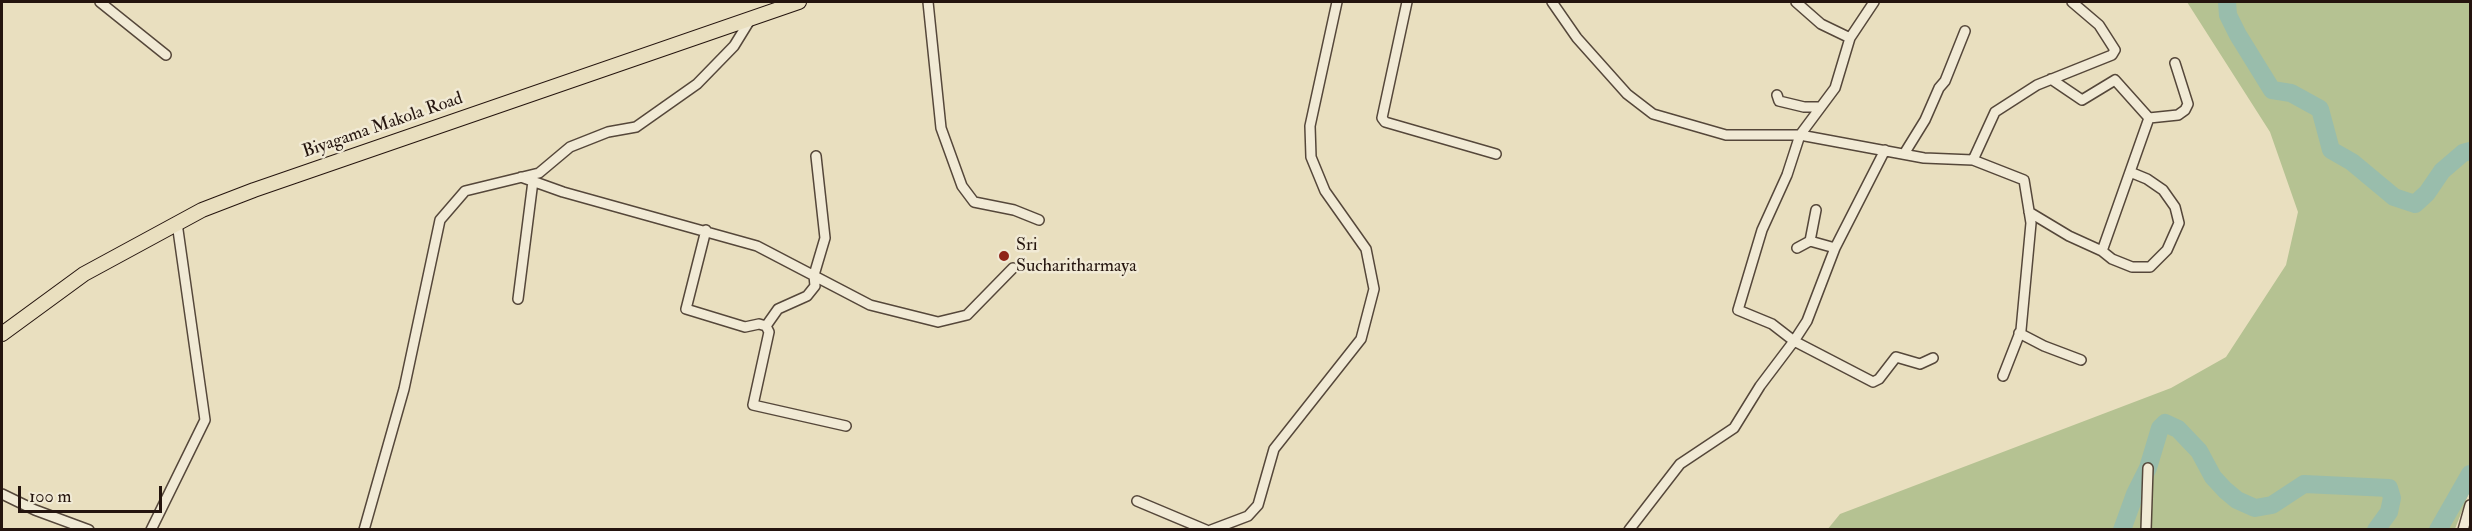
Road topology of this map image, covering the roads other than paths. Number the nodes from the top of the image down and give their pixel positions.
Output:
1 (100, 2) edge
2 (799, 2) edge
3 (928, 2) edge
4 (1337, 2) edge
5 (1407, 2) edge
6 (1552, 2) edge
7 (1796, 2) edge
8 (1874, 2) edge
9 (2072, 2) edge
10 (750, 20) junction
11 (1965, 31) dead end
12 (1850, 38) junction
13 (166, 55) dead end
14 (2175, 63) dead end
15 (2051, 79) junction
16 (1777, 95) dead end
17 (1820, 107) junction
18 (2149, 118) junction
19 (1800, 135) junction
20 (1885, 150) junction
21 (1496, 154) dead end
22 (1904, 154) junction
23 (816, 156) dead end
24 (1973, 160) junction
25 (2130, 172) junction
26 (521, 177) junction
27 (533, 181) junction
28 (1816, 210) dead end
29 (2029, 212) junction
30 (1039, 220) dead end
31 (177, 223) junction
32 (706, 230) junction
33 (1810, 241) junction
34 (1797, 248) dead end
35 (1835, 248) junction
36 (2102, 251) junction
37 (1013, 268) dead end
38 (814, 275) junction
39 (518, 299) dead end
40 (766, 326) junction
41 (2019, 333) junction
42 (2, 334) edge
43 (1794, 342) junction
44 (1933, 358) dead end
45 (2082, 360) dead end
46 (2003, 376) dead end
47 (846, 426) dead end
48 (2148, 468) dead end
49 (2, 494) edge
50 (1137, 501) dead end
51 (2470, 505) edge
52 (89, 530) edge
53 (151, 530) edge
54 (364, 530) edge
55 (1206, 530) edge
56 (1211, 530) edge
57 (1629, 530) edge
58 (2146, 530) edge
59 (2463, 530) edge

1 - 13 street
2 - 10 main road, Biyagama Makola Road
3 - 30 street
4 - 56 street
5 - 21 street
6 - 19 street
7 - 12 street
8 - 12 street
9 - 15 street
10 - 26 street
10 - 31 main road, Biyagama Makola Road
11 - 22 street
12 - 17 street
14 - 18 street
15 - 18 street
15 - 24 street
16 - 17 street
17 - 19 street
18 - 25 street
19 - 20 street
19 - 43 street
20 - 22 street
20 - 35 street
22 - 24 street
23 - 38 street
24 - 29 street
25 - 36 street
25 - 36 street
26 - 27 street
26 - 54 street
27 - 32 street
27 - 39 street
28 - 33 street
29 - 36 street
29 - 41 street
31 - 42 main road, Biyagama Makola Road
31 - 53 street
32 - 38 street
32 - 40 street
33 - 34 street
33 - 35 street
35 - 43 street
37 - 38 street
38 - 40 street
40 - 47 street
41 - 45 street
41 - 46 street
43 - 44 street
43 - 57 street
48 - 58 street
49 - 52 street
50 - 55 street
51 - 59 street

